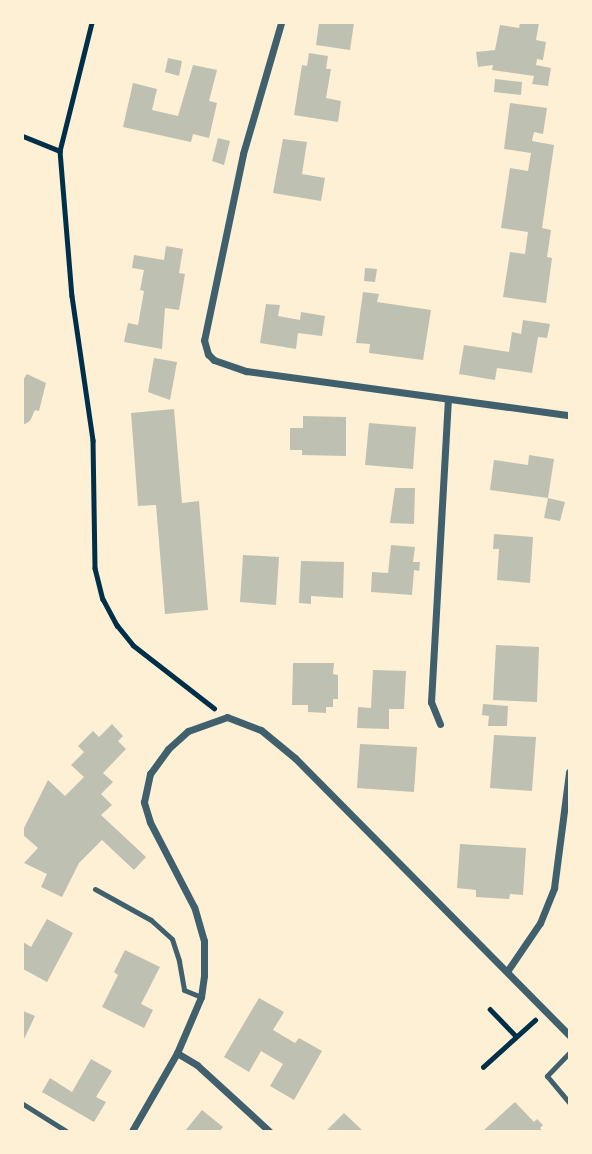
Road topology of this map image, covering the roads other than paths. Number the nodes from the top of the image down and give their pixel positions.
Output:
1 (281, 23) edge
2 (448, 400) junction
3 (569, 415) edge
4 (440, 724) dead end
5 (569, 772) edge
6 (94, 889) dead end
7 (508, 970) junction
8 (201, 998) junction
9 (569, 1035) edge
10 (177, 1053) junction
11 (569, 1053) edge
12 (569, 1102) edge
13 (23, 1104) edge
14 (66, 1131) edge
15 (132, 1131) edge
16 (269, 1131) edge

1 - 2 street
2 - 3 street
2 - 4 street
5 - 7 street
6 - 8 lane
7 - 8 street
7 - 9 street
8 - 10 street
10 - 15 street
10 - 16 street
11 - 12 lane
13 - 14 lane

